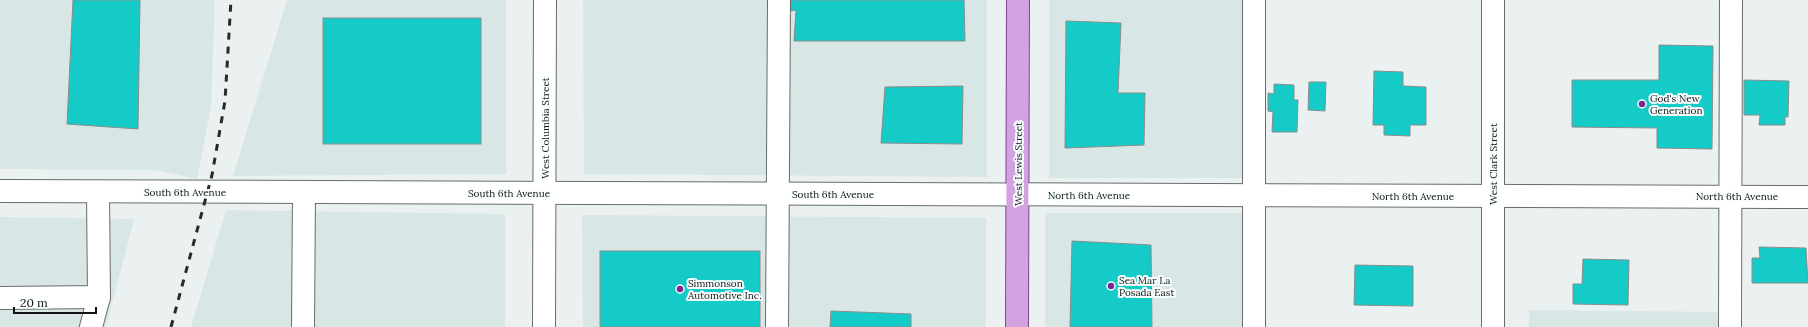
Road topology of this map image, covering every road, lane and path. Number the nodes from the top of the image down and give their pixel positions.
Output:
1 (545, 0) edge
2 (779, 0) edge
3 (1018, 0) edge
4 (1254, 0) edge
5 (1493, 0) edge
6 (1731, 0) edge
7 (0, 191) edge
8 (98, 192) junction
9 (304, 193) junction
10 (545, 194) junction
11 (777, 194) junction
12 (1018, 195) junction
13 (1254, 196) junction
14 (1493, 196) junction
15 (1731, 196) junction
16 (1808, 197) edge
17 (99, 297) junction
18 (0, 298) edge
19 (91, 327) edge
20 (303, 327) edge
21 (544, 327) edge
22 (777, 327) edge
23 (1017, 327) edge
24 (1254, 327) edge
25 (1493, 327) edge
26 (1730, 327) edge

1 - 10 street, West Columbia Street
2 - 11 street
3 - 12 main road, West Lewis Street
4 - 13 street
5 - 14 street, West Clark Street
6 - 15 street
7 - 8 street, South 6th Avenue
8 - 9 street, South 6th Avenue
8 - 17 street
9 - 10 street, South 6th Avenue
9 - 20 street
10 - 11 street, South 6th Avenue
10 - 21 street, West Columbia Street
11 - 12 street, South 6th Avenue
11 - 22 street
12 - 13 street, North 6th Avenue
12 - 23 main road, West Lewis Street
13 - 14 street, North 6th Avenue
13 - 24 street
14 - 15 street, North 6th Avenue
14 - 25 street, West Clark Street
15 - 16 street, North 6th Avenue
15 - 26 street
17 - 18 street
17 - 19 street

